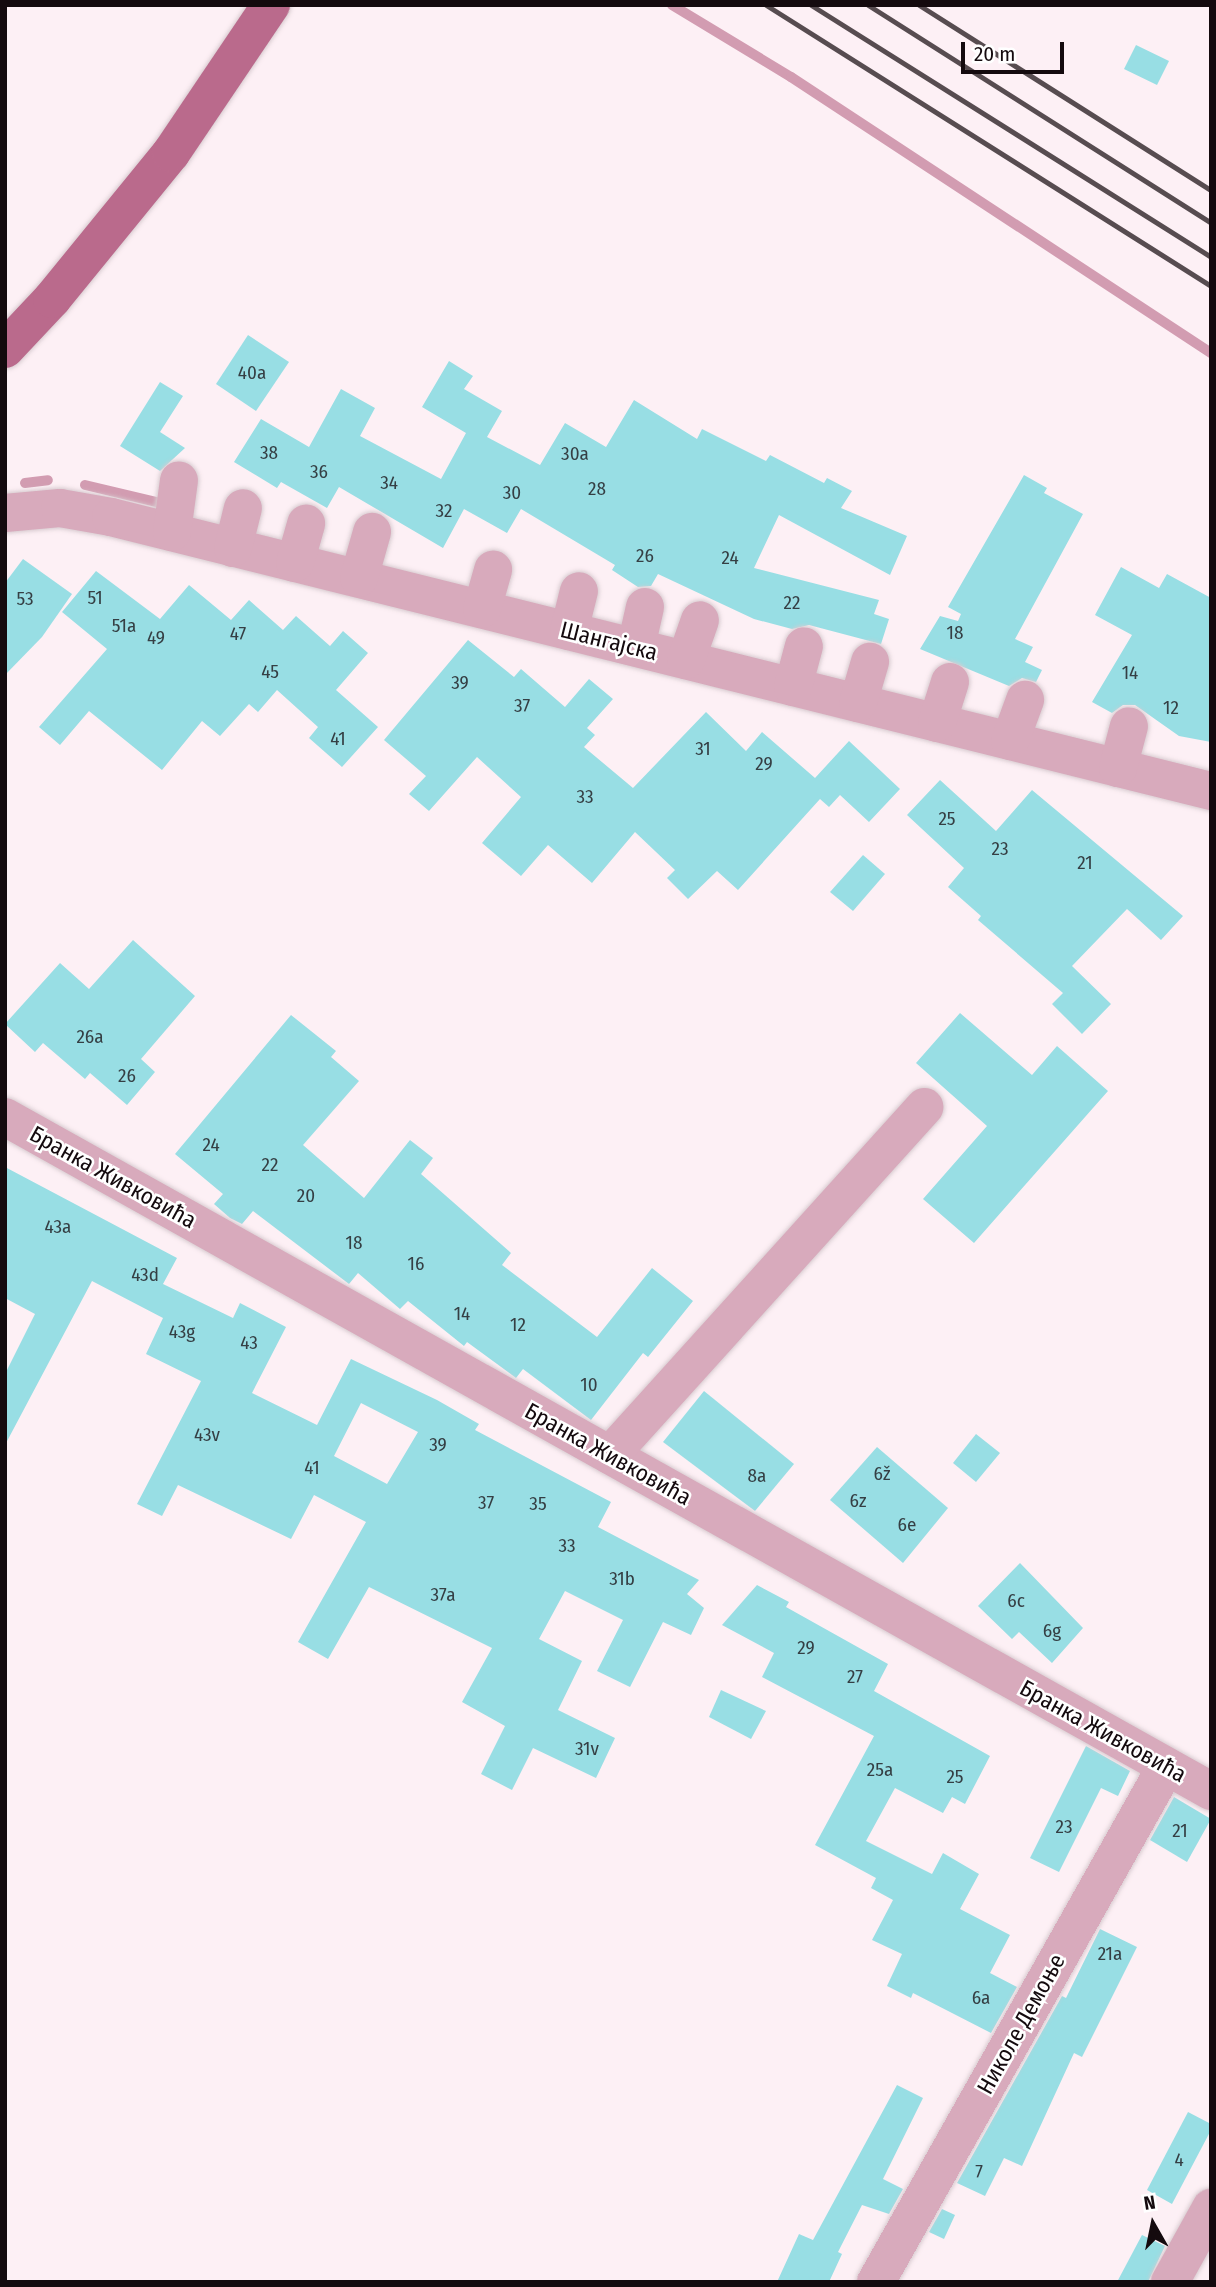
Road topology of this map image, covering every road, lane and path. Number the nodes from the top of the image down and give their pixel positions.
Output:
1 (271, 5) edge
2 (5, 349) edge
3 (180, 480) dead end
4 (243, 509) dead end
5 (5, 513) edge
6 (306, 524) dead end
7 (172, 532) junction
8 (372, 533) dead end
9 (233, 548) junction
10 (295, 563) junction
11 (493, 570) dead end
12 (359, 579) junction
13 (579, 591) dead end
14 (645, 607) dead end
15 (482, 609) junction
16 (700, 620) dead end
17 (569, 631) junction
18 (804, 646) dead end
19 (636, 647) junction
20 (687, 660) junction
21 (870, 662) dead end
22 (950, 682) dead end
23 (793, 687) junction
24 (1025, 700) dead end
25 (858, 703) junction
26 (937, 723) junction
27 (1129, 726) dead end
28 (1010, 741) junction
29 (1118, 768) junction
30 (1211, 791) edge
31 (924, 1107) dead end
32 (5, 1117) edge
33 (610, 1455) junction
34 (1166, 1767) junction
35 (1211, 1791) edge
36 (1211, 2208) edge
37 (876, 2282) edge
38 (1170, 2282) edge

1 - 2 main road
3 - 7 street
4 - 9 street
5 - 7 street, Шангајска
6 - 10 street
7 - 9 street, Шангајска
8 - 12 street
9 - 10 street, Шангајска
10 - 12 street, Шангајска
11 - 15 street
12 - 15 street, Шангајска
13 - 17 street
14 - 19 street
15 - 17 street, Шангајска
16 - 20 street
17 - 19 street, Шангајска
18 - 23 street
19 - 20 street, Шангајска
20 - 23 street, Шангајска
21 - 25 street
22 - 26 street
23 - 25 street, Шангајска
24 - 28 street
25 - 26 street, Шангајска
26 - 28 street, Шангајска
27 - 29 street
28 - 29 street, Шангајска
29 - 30 street, Шангајска
31 - 33 street
32 - 33 street, Бранка Живковића
33 - 34 street, Бранка Живковића
34 - 35 street, Бранка Живковића
34 - 37 street, Николе Демоње
36 - 38 street

